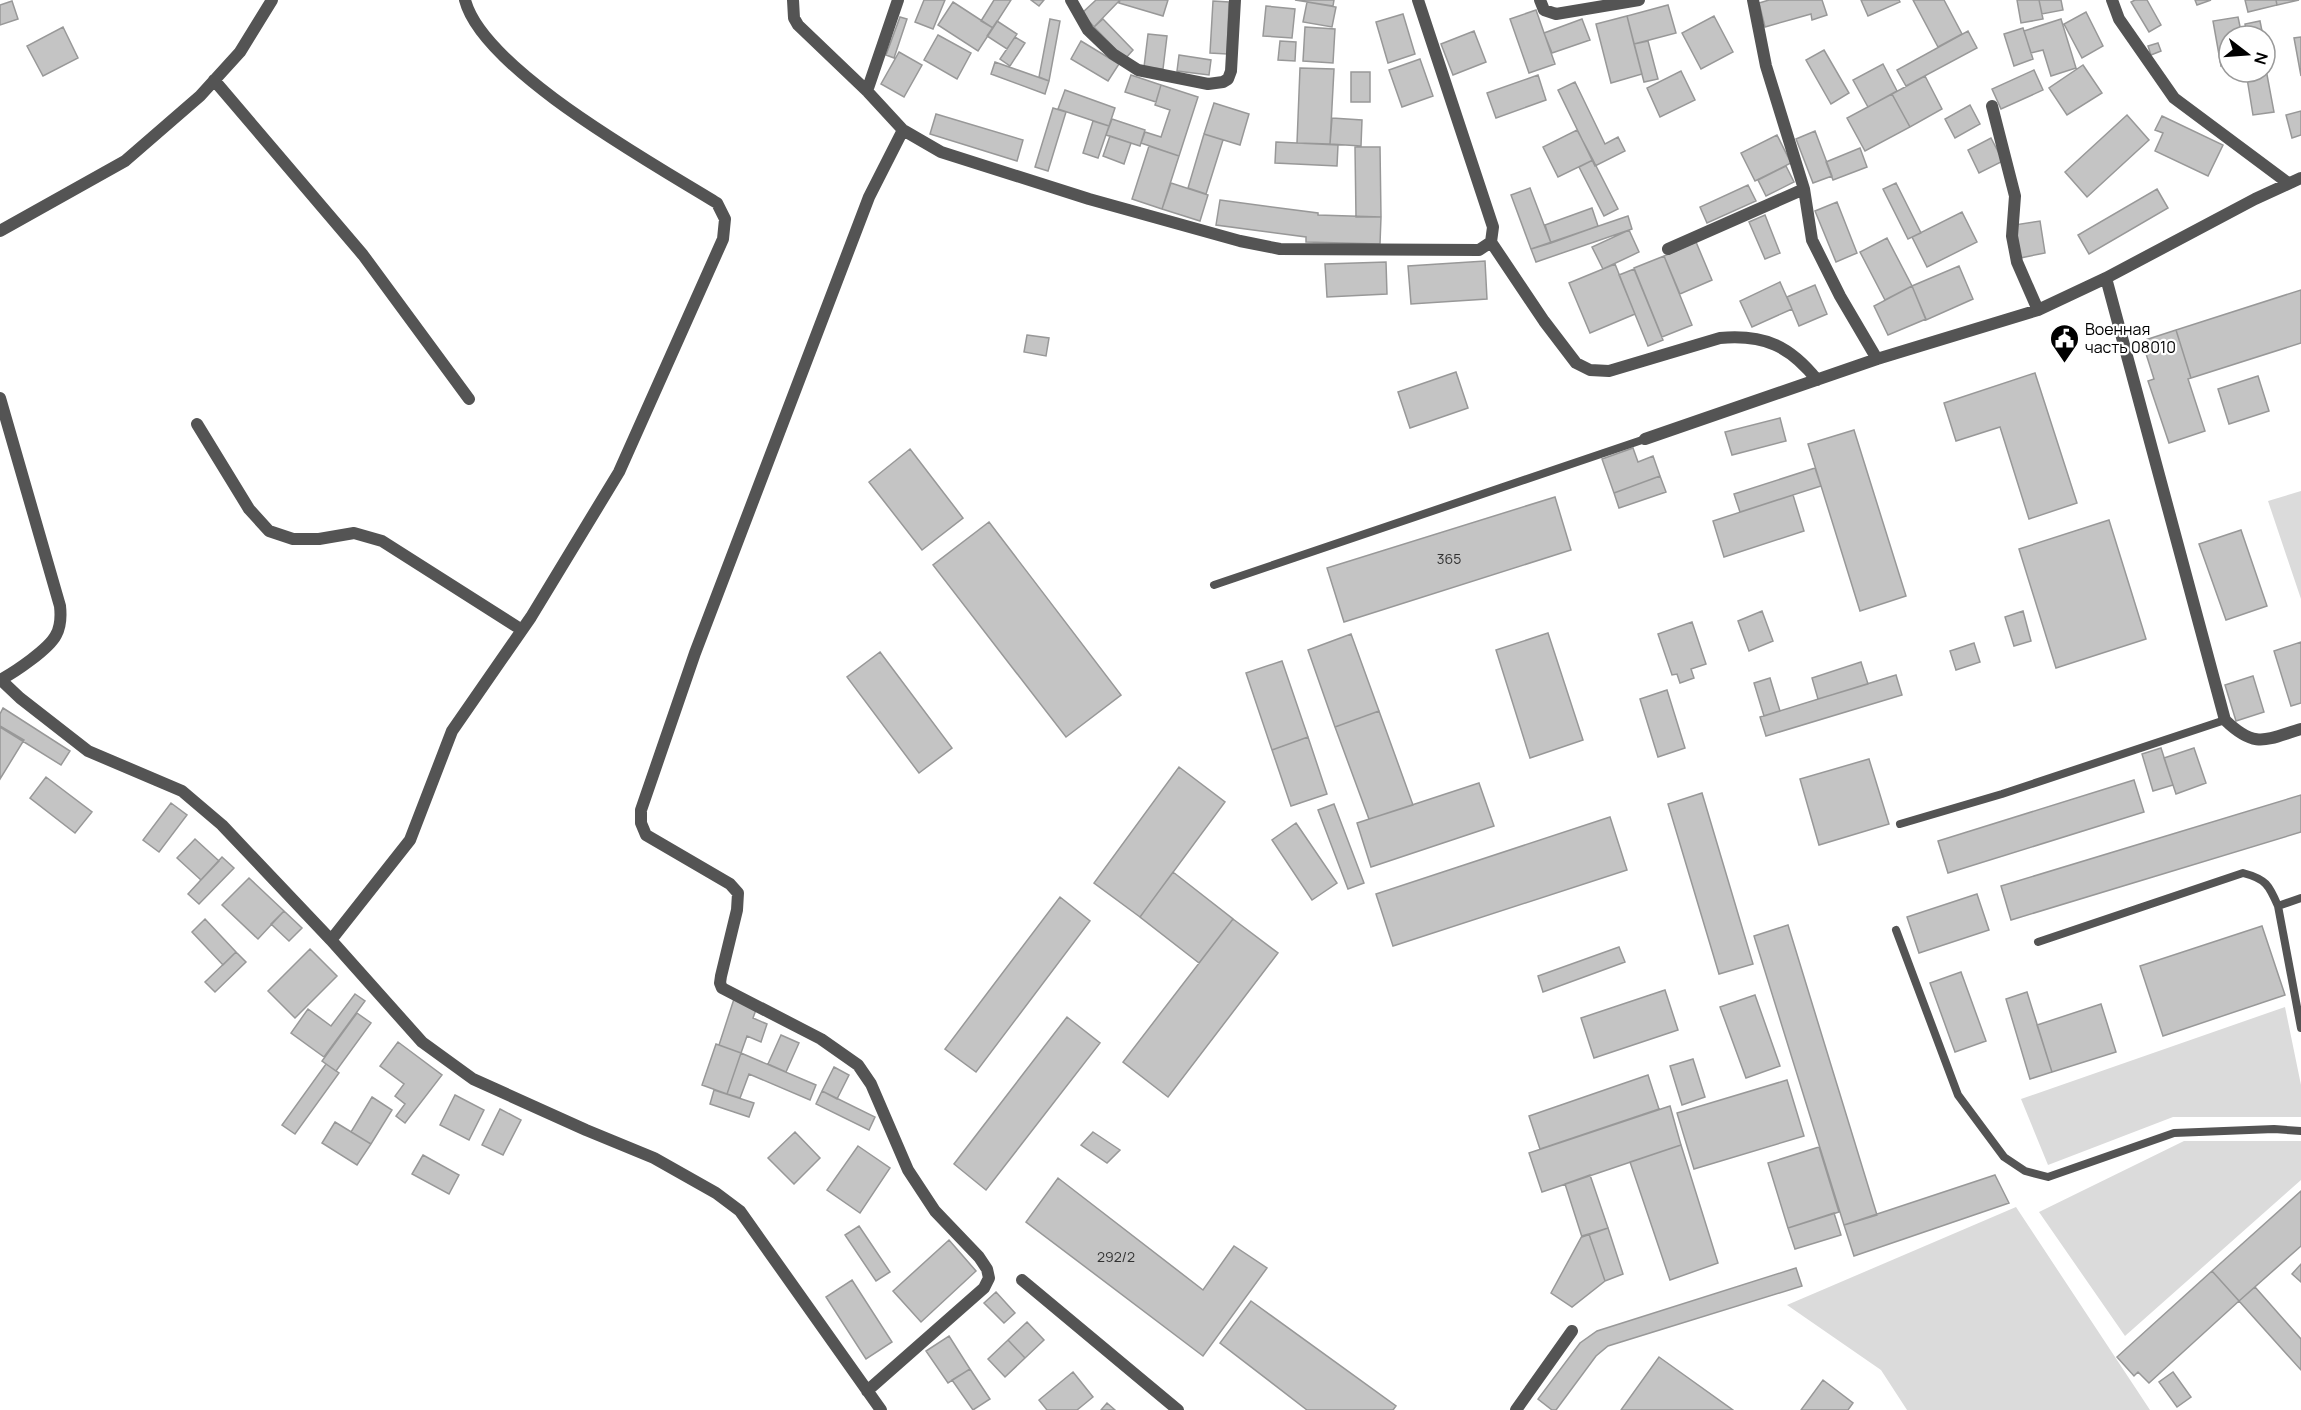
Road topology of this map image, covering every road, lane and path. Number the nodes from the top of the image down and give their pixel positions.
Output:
1 (272, 0) edge
2 (465, 0) edge
3 (793, 0) edge
4 (898, 0) edge
5 (1071, 0) edge
6 (1235, 0) edge
7 (1418, 0) edge
8 (1540, 0) edge
9 (1639, 0) edge
10 (1754, 0) edge
11 (2112, 0) edge
12 (214, 80) junction
13 (867, 91) junction
14 (1992, 106) dead end
15 (903, 130) junction
16 (2301, 178) edge
17 (2288, 183) junction
18 (1804, 189) junction
19 (0, 231) edge
20 (1491, 242) junction
21 (1668, 249) dead end
22 (2106, 278) junction
23 (2037, 310) junction
24 (1877, 359) junction
25 (1816, 380) junction
26 (0, 398) edge
27 (469, 399) dead end
28 (197, 424) dead end
29 (1645, 440) joint
30 (1214, 585) dead end
31 (522, 630) junction
32 (1, 680) edge
33 (2225, 720) junction
34 (2301, 729) edge
35 (1900, 824) dead end
36 (2301, 898) edge
37 (2278, 906) junction
38 (1896, 930) dead end
39 (331, 940) junction
40 (2038, 942) dead end
41 (2301, 1028) edge
42 (2301, 1131) edge
43 (1022, 1280) dead end
44 (1572, 1330) dead end
45 (867, 1391) junction
46 (881, 1410) edge
47 (1178, 1410) edge
48 (1516, 1410) edge

1 - 12 street
2 - 31 street
3 - 13 street
4 - 13 street
5 - 6 street
7 - 20 street
8 - 9 street
10 - 18 street
11 - 17 street
12 - 19 street
12 - 27 street
13 - 15 street
14 - 23 street
15 - 20 street
15 - 45 street
16 - 17 street
17 - 22 street
18 - 21 street
18 - 24 street
20 - 25 street
22 - 23 street
22 - 33 street
23 - 24 street
24 - 25 street
25 - 29 street
26 - 32 street
28 - 31 street
29 - 30 lane
31 - 39 street
32 - 39 street
33 - 34 street
33 - 35 lane
36 - 37 lane
37 - 40 lane
37 - 41 lane
38 - 42 lane
39 - 45 street
43 - 47 street
44 - 48 street
45 - 46 street

